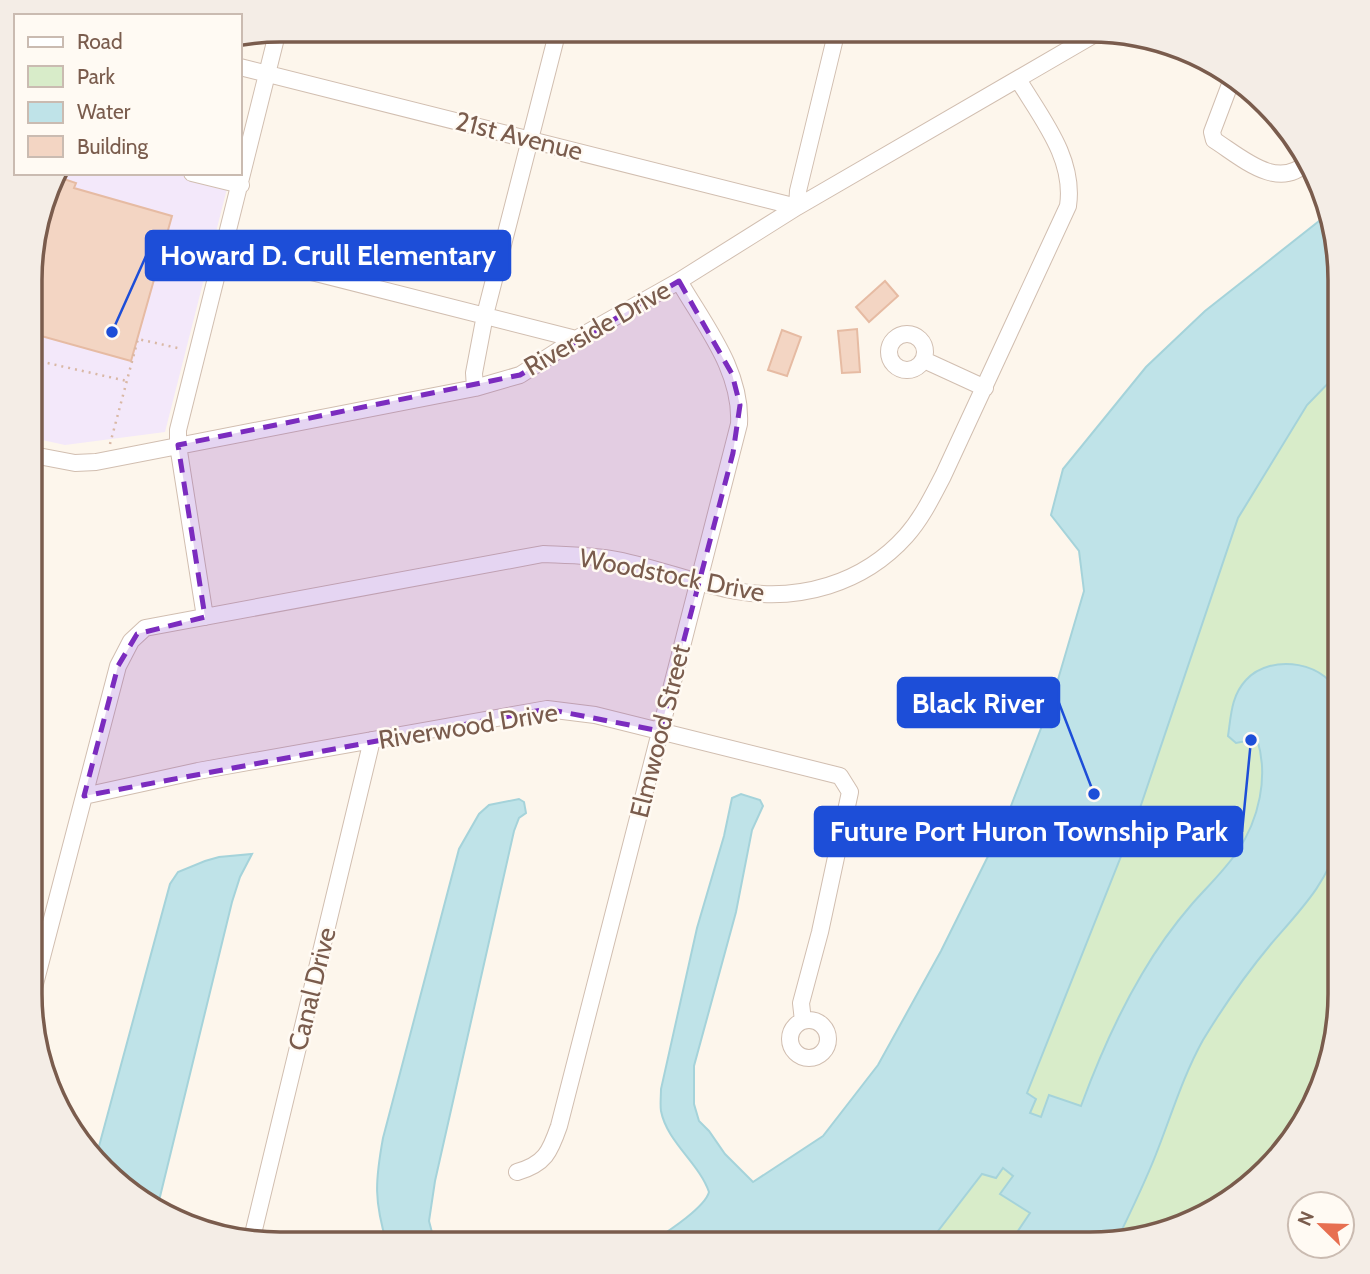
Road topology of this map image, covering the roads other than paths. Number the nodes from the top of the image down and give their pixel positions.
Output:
1 (275, 43) edge
2 (555, 43) edge
3 (833, 43) edge
4 (1081, 43) edge
5 (242, 67) edge
6 (267, 74) junction
7 (1019, 81) junction
8 (1229, 87) edge
9 (531, 139) junction
10 (1300, 168) edge
11 (200, 175) edge
12 (241, 185) junction
13 (797, 207) junction
14 (225, 250) junction
15 (679, 281) junction
16 (485, 315) junction
17 (576, 339) junction
18 (924, 360) dead end
19 (475, 388) junction
20 (985, 388) junction
21 (178, 445) junction
22 (42, 457) edge
23 (698, 582) junction
24 (205, 617) junction
25 (660, 731) junction
26 (372, 740) junction
27 (84, 796) junction
28 (43, 953) edge
29 (803, 1021) dead end
30 (517, 1172) dead end
31 (253, 1230) edge

1 - 6 street
2 - 9 street
3 - 13 street
4 - 7 street, Riverside Drive
5 - 6 street, 21st Avenue
6 - 9 street, 21st Avenue
6 - 12 street
7 - 13 street, Riverside Drive
7 - 20 street, Woodstock Drive
8 - 10 street
9 - 13 street, 21st Avenue
9 - 16 street
11 - 12 street
12 - 14 street
13 - 15 street, Riverside Drive
14 - 16 street
14 - 21 street
15 - 17 street, Riverside Drive
15 - 23 street, Elmwood Street
16 - 17 street
16 - 19 street
17 - 19 street, Riverside Drive
18 - 20 street
19 - 21 street, Riverside Drive
20 - 23 street, Woodstock Drive
21 - 22 street, Riverside Drive
21 - 24 street
23 - 24 street, Woodstock Drive
23 - 25 street, Elmwood Street
24 - 27 street, Woodstock Drive
25 - 26 street, Riverwood Drive
25 - 29 street, Riverwood Drive
25 - 30 street, Elmwood Street
26 - 27 street, Riverwood Drive
26 - 31 street, Canal Drive
27 - 28 street, Woodstock Drive

